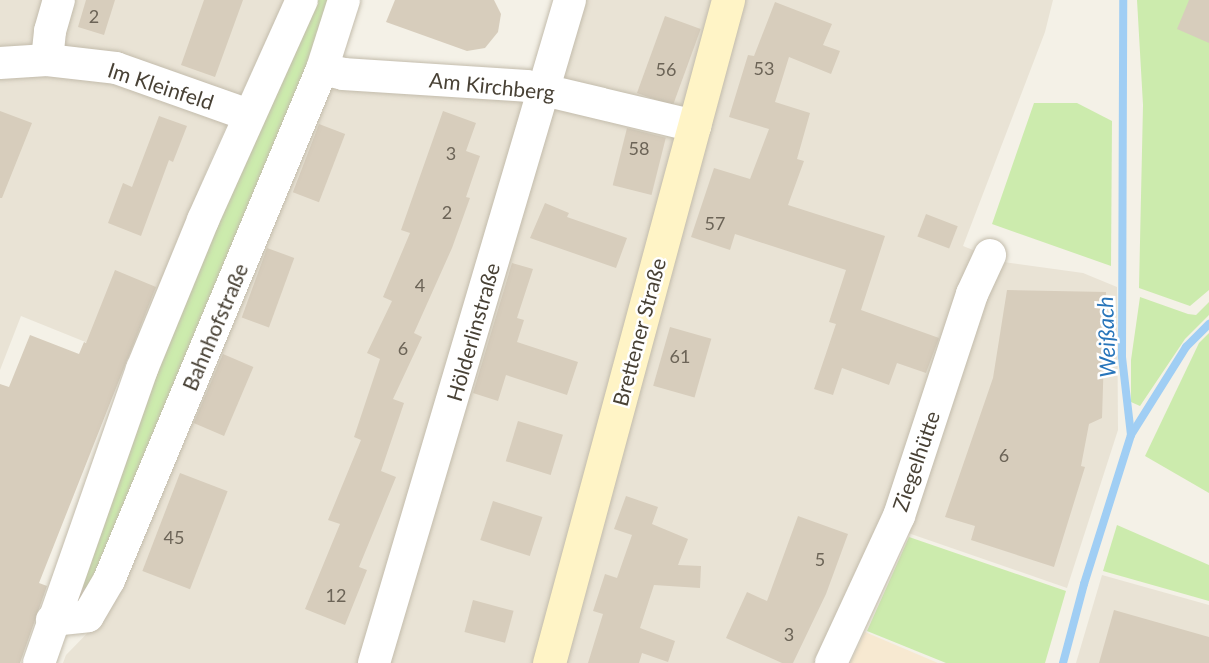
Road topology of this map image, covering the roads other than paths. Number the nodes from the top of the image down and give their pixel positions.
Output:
1 (59, 0) edge
2 (302, 0) edge
3 (344, 0) edge
4 (570, 0) edge
5 (728, 0) edge
6 (47, 60) junction
7 (0, 63) edge
8 (322, 69) junction
9 (544, 88) junction
10 (249, 115) junction
11 (695, 126) junction
12 (990, 255) dead end
13 (52, 620) junction
14 (39, 663) edge
15 (374, 663) edge
16 (549, 663) edge
17 (831, 663) edge

1 - 6 street
2 - 10 street
3 - 8 street, Bahnhofstraße
4 - 9 street, Hölderlinstraße
5 - 11 street, Brettener Straße
6 - 7 street, Im Kleinfeld
6 - 10 street, Im Kleinfeld
8 - 9 street, Am Kirchberg
8 - 13 street, Bahnhofstraße
9 - 11 street, Am Kirchberg
9 - 15 street, Hölderlinstraße
10 - 13 street
11 - 16 street, Brettener Straße
12 - 17 street, Ziegelhütte
13 - 14 street

